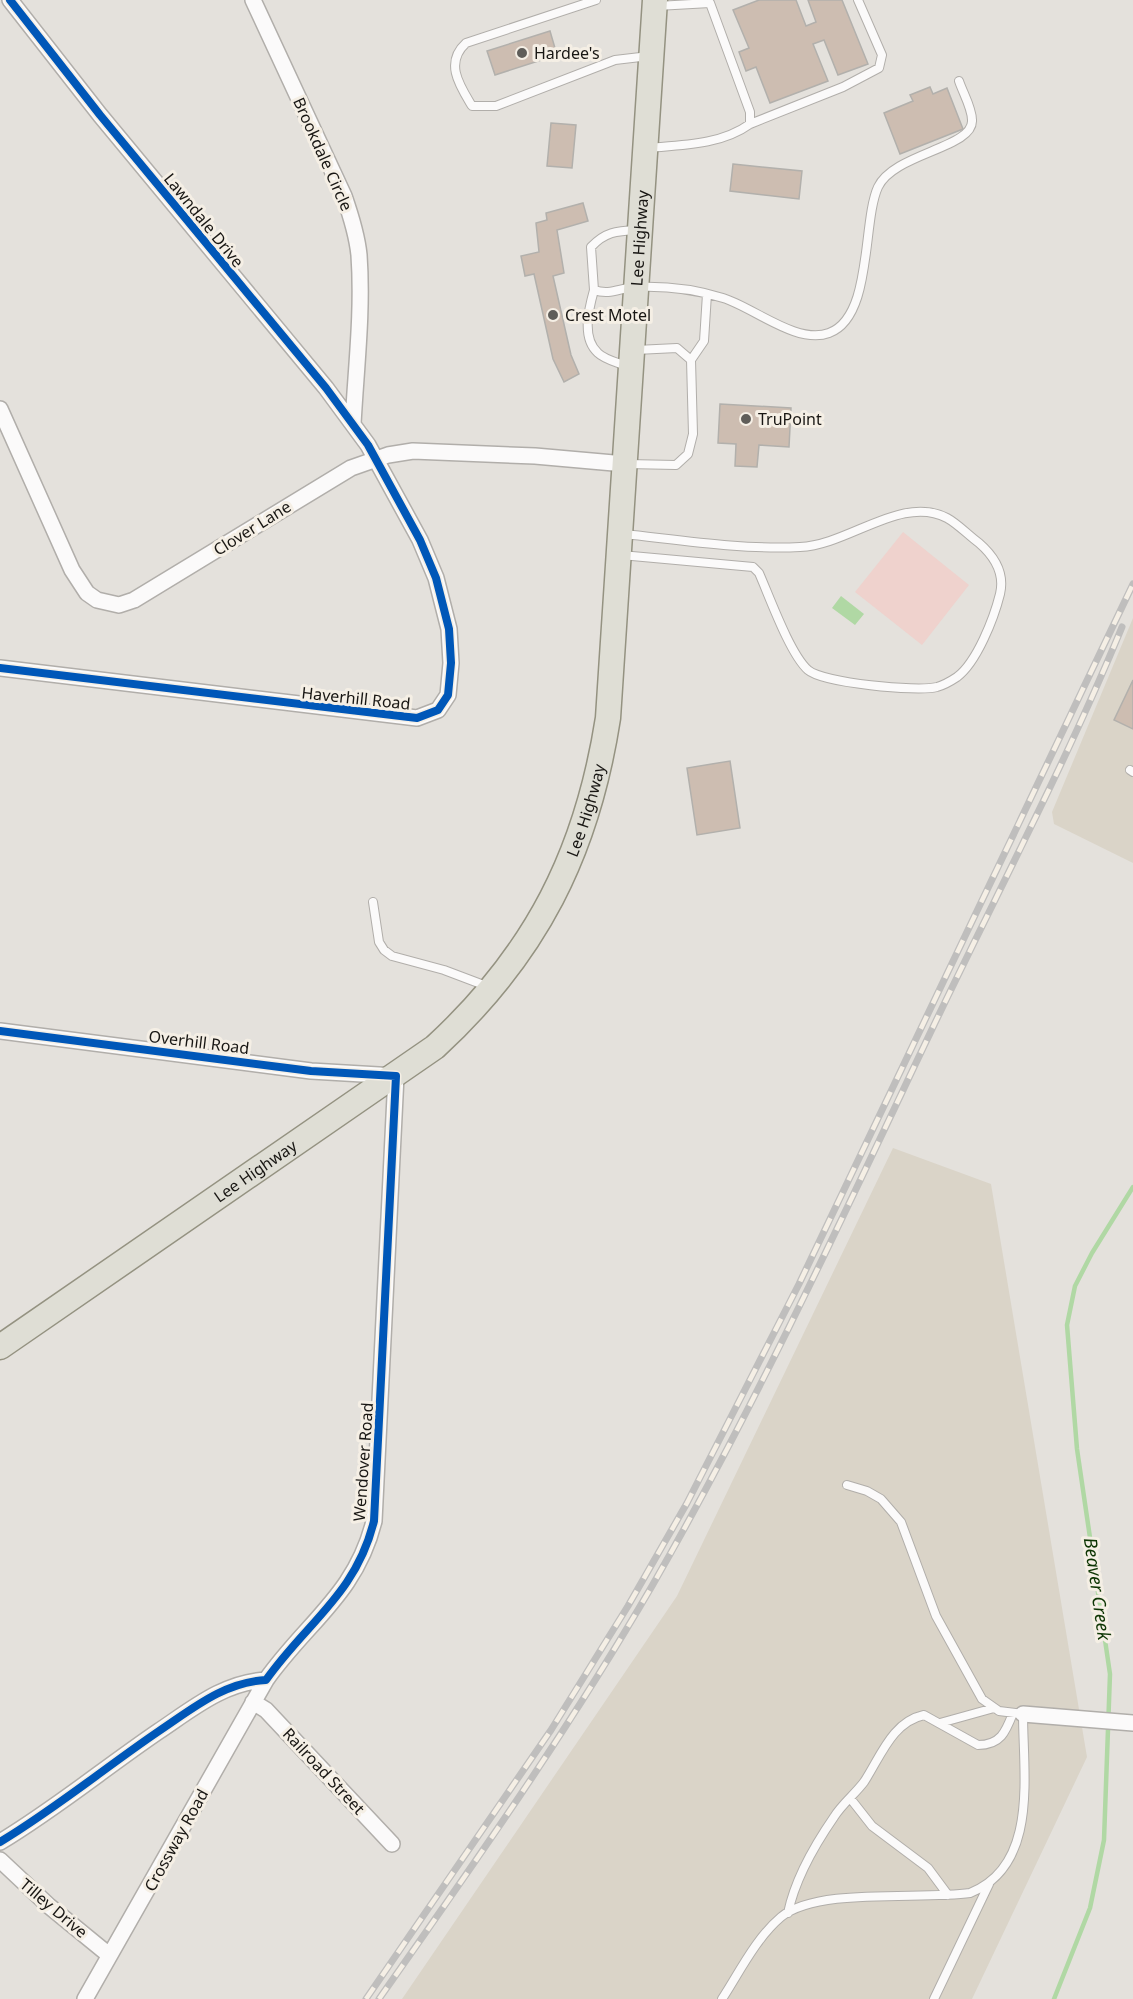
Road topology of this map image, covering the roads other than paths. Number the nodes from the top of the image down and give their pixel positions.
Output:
1 (10, 0) edge
2 (253, 0) edge
3 (596, 0) edge
4 (858, 0) edge
5 (713, 2) edge
6 (655, 3) edge
7 (651, 56) junction
8 (959, 81) dead end
9 (750, 124) junction
10 (645, 148) junction
11 (640, 230) junction
12 (636, 286) junction
13 (594, 290) junction
14 (707, 294) junction
15 (632, 359) junction
16 (692, 360) junction
17 (0, 409) edge
18 (353, 424) junction
19 (375, 458) junction
20 (625, 464) junction
21 (621, 545) junction
22 (0, 668) edge
23 (373, 902) dead end
24 (493, 989) junction
25 (0, 1031) edge
26 (396, 1076) junction
27 (0, 1347) edge
28 (848, 1485) dead end
29 (266, 1680) junction
30 (254, 1702) junction
31 (994, 1708) junction
32 (1018, 1713) junction
33 (940, 1723) junction
34 (1130, 1723) edge
35 (850, 1798) junction
36 (0, 1842) edge
37 (392, 1844) dead end
38 (0, 1860) edge
39 (990, 1883) junction
40 (948, 1895) junction
41 (788, 1913) junction
42 (109, 1954) junction
43 (85, 1999) edge
44 (722, 1999) edge
45 (934, 1999) edge

1 - 18 street, Lawndale Drive
2 - 18 street, Brookdale Circle
3 - 7 lane
4 - 9 lane
5 - 6 lane
5 - 9 lane
6 - 7 main road, Lee Highway
7 - 10 main road, Lee Highway
8 - 14 lane
9 - 10 lane
10 - 11 main road, Lee Highway
11 - 12 main road, Lee Highway
11 - 13 lane
12 - 13 lane
12 - 14 lane
12 - 15 main road, Lee Highway
13 - 15 lane
14 - 16 lane
15 - 16 lane
15 - 20 main road, Lee Highway
16 - 20 lane
17 - 19 street, Clover Lane
18 - 19 street, Lawndale Drive
19 - 20 street, Clover Lane
19 - 22 street, Haverhill Road
20 - 21 main road, Lee Highway
21 - 21 lane
21 - 24 main road, Lee Highway
23 - 24 lane
24 - 26 main road, Lee Highway
25 - 26 street, Overhill Road
26 - 27 main road, Lee Highway
26 - 29 street, Wendover Road
28 - 31 lane
29 - 30 street, Crossway Road
29 - 36 street
30 - 37 street, Railroad Street
30 - 42 street, Crossway Road
31 - 32 lane
31 - 33 lane
32 - 33 lane
32 - 34 street
32 - 39 lane
33 - 35 lane
35 - 40 lane
35 - 41 lane
38 - 42 street, Tilley Drive
39 - 40 lane
39 - 45 lane
40 - 41 lane
41 - 44 lane
42 - 43 street, Crossway Road

